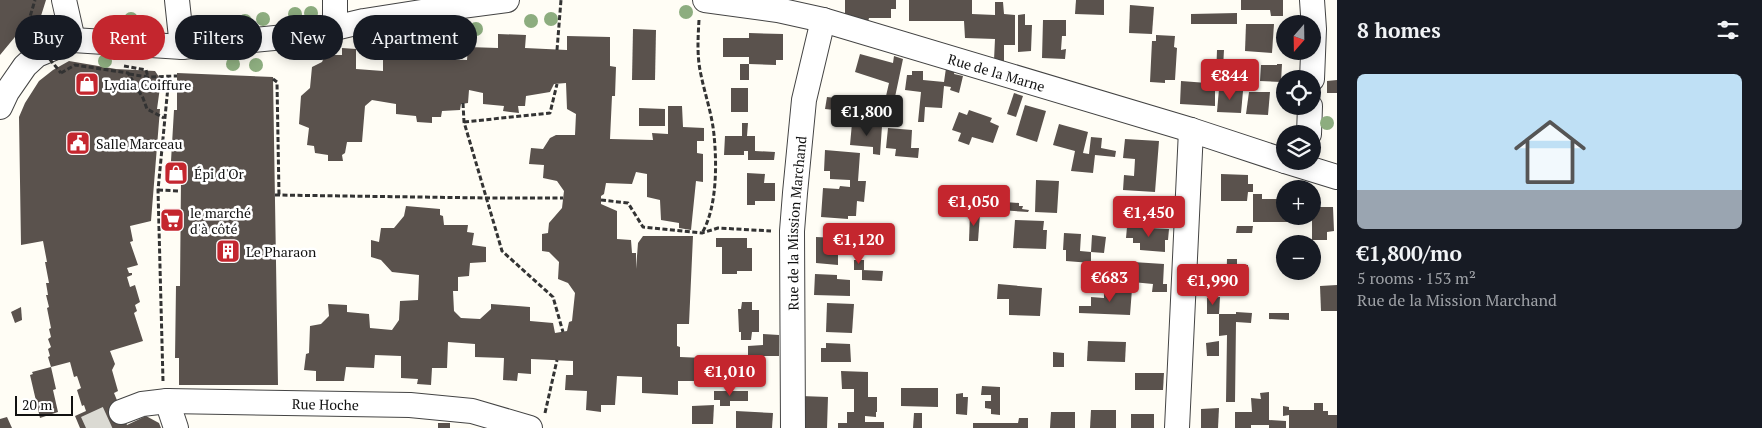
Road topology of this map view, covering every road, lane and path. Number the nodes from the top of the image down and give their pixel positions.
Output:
1 (35, 0) edge
2 (64, 0) edge
3 (177, 0) edge
4 (334, 0) edge
5 (348, 0) edge
6 (507, 0) edge
7 (561, 0) edge
8 (1312, 0) edge
9 (459, 6) junction
10 (702, 8) edge
11 (67, 15) edge
12 (179, 15) edge
13 (339, 15) edge
14 (459, 15) edge
15 (823, 20) junction
16 (343, 22) edge
17 (343, 26) edge
18 (82, 41) edge
19 (175, 47) edge
20 (557, 50) dead end
21 (32, 60) edge
22 (124, 66) dead end
23 (1312, 70) edge
24 (128, 74) junction
25 (169, 76) junction
26 (177, 76) dead end
27 (148, 77) junction
28 (273, 79) dead end
29 (558, 84) dead end
30 (463, 103) dead end
31 (0, 107) edge
32 (164, 118) junction
33 (464, 122) junction
34 (1191, 130) junction
35 (1276, 158) edge
36 (1320, 170) edge
37 (1337, 177) edge
38 (158, 190) junction
39 (180, 191) dead end
40 (487, 198) junction
41 (564, 198) dead end
42 (601, 200) dead end
43 (792, 231) junction
44 (702, 233) junction
45 (563, 332) dead end
46 (557, 360) dead end
47 (167, 401) junction
48 (122, 412) tunnel mouth
49 (473, 420) edge
50 (537, 423) edge
51 (176, 428) edge
52 (793, 428) edge
53 (1177, 428) edge

1 - 24 path, bridge
2 - 11 street
3 - 12 street
4 - 13 street
5 - 16 street
6 - 9 street
7 - 20 path
8 - 23 street
9 - 14 path
9 - 17 street
10 - 15 street, Rue de la Marne
10 - 44 path
15 - 34 street, Rue de la Marne
15 - 43 street, Rue de la Mission Marchand
18 - 19 street
21 - 31 street
22 - 27 path
24 - 27 path
24 - 32 path
25 - 26 path
25 - 27 path
25 - 32 path
28 - 40 path
29 - 33 path
30 - 33 path
32 - 38 path
33 - 40 path
34 - 35 street, Rue de la Marne
34 - 53 street
36 - 37 street, Rue de la Marne
38 - 39 path
38 - 47 path
40 - 41 path
40 - 45 path
42 - 44 path
43 - 44 path
43 - 52 street, Rue de la Mission Marchand
46 - 50 path
47 - 48 street, Rue Hoche
47 - 49 street, Rue Hoche
47 - 51 street
49 - 50 street, Rue Hoche

